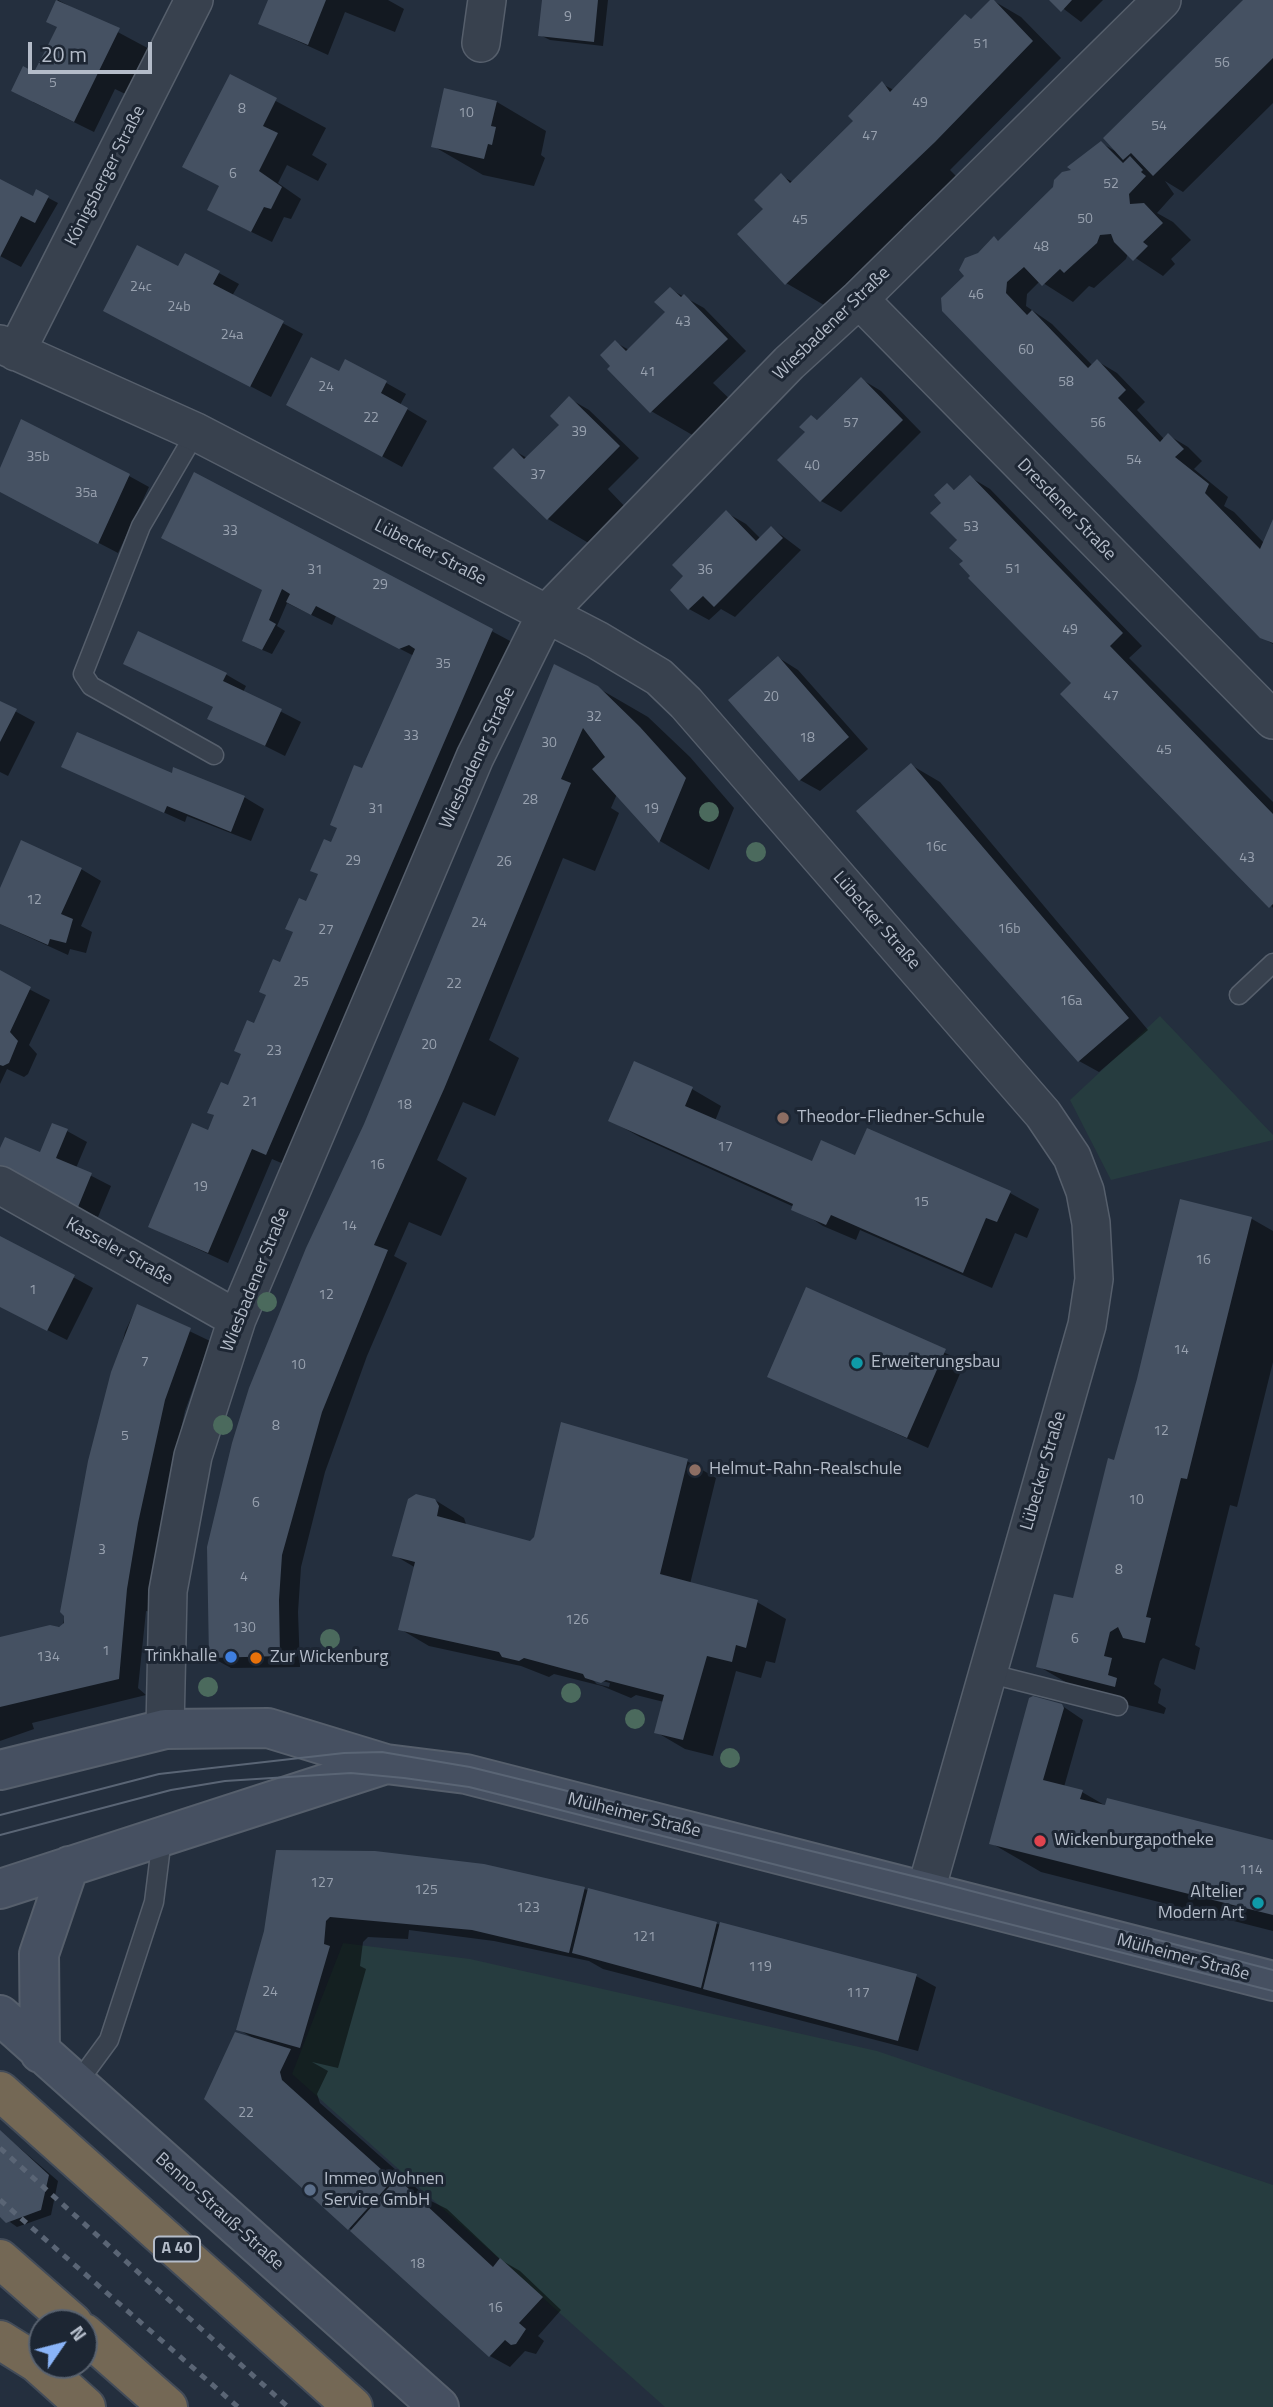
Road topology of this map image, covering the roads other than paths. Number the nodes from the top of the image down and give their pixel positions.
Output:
1 (194, 0) edge
2 (487, 0) edge
3 (1162, 0) edge
4 (481, 43) dead end
5 (859, 299) junction
6 (8, 348) edge
7 (196, 432) junction
8 (546, 614) junction
9 (1273, 720) edge
10 (214, 755) dead end
11 (1273, 963) edge
12 (1239, 995) dead end
13 (0, 1185) edge
14 (237, 1319) junction
15 (987, 1673) junction
16 (1118, 1706) dead end
17 (165, 1728) junction
18 (386, 1764) junction
19 (0, 1770) edge
20 (162, 1838) junction
21 (69, 1866) junction
22 (0, 1889) edge
23 (926, 1890) junction
24 (1273, 1981) edge
25 (0, 2015) edge
26 (40, 2053) junction
27 (76, 2085) junction
28 (0, 2091) edge
29 (0, 2259) edge
30 (57, 2309) edge
31 (0, 2340) edge
32 (98, 2345) edge
33 (86, 2407) edge
34 (168, 2407) edge
35 (354, 2407) edge
36 (439, 2407) edge

1 - 6 street, Königsberger Straße
2 - 4 street
3 - 5 street, Wiesbadener Straße
5 - 8 street, Wiesbadener Straße
5 - 9 street, Dresdener Straße
6 - 7 street, Lübecker Straße
7 - 8 street, Lübecker Straße
7 - 10 lane
8 - 14 street, Wiesbadener Straße
8 - 15 street, Lübecker Straße
11 - 12 lane
13 - 14 street, Kasseler Straße
14 - 17 street, Wiesbadener Straße
15 - 16 lane
15 - 23 street, Lübecker Straße
17 - 18 main road
17 - 19 main road
18 - 20 main road, Mülheimer Straße
18 - 23 main road, Mülheimer Straße
20 - 21 main road, Mülheimer Straße
20 - 27 lane
21 - 22 main road, Mülheimer Straße
21 - 26 main road
23 - 24 main road, Mülheimer Straße
25 - 26 main road, Benno-Strauß-Straße
26 - 27 main road, Benno-Strauß-Straße
27 - 36 main road, Benno-Strauß-Straße
28 - 35 highway, A 40
29 - 30 highway
31 - 33 highway
32 - 34 highway

